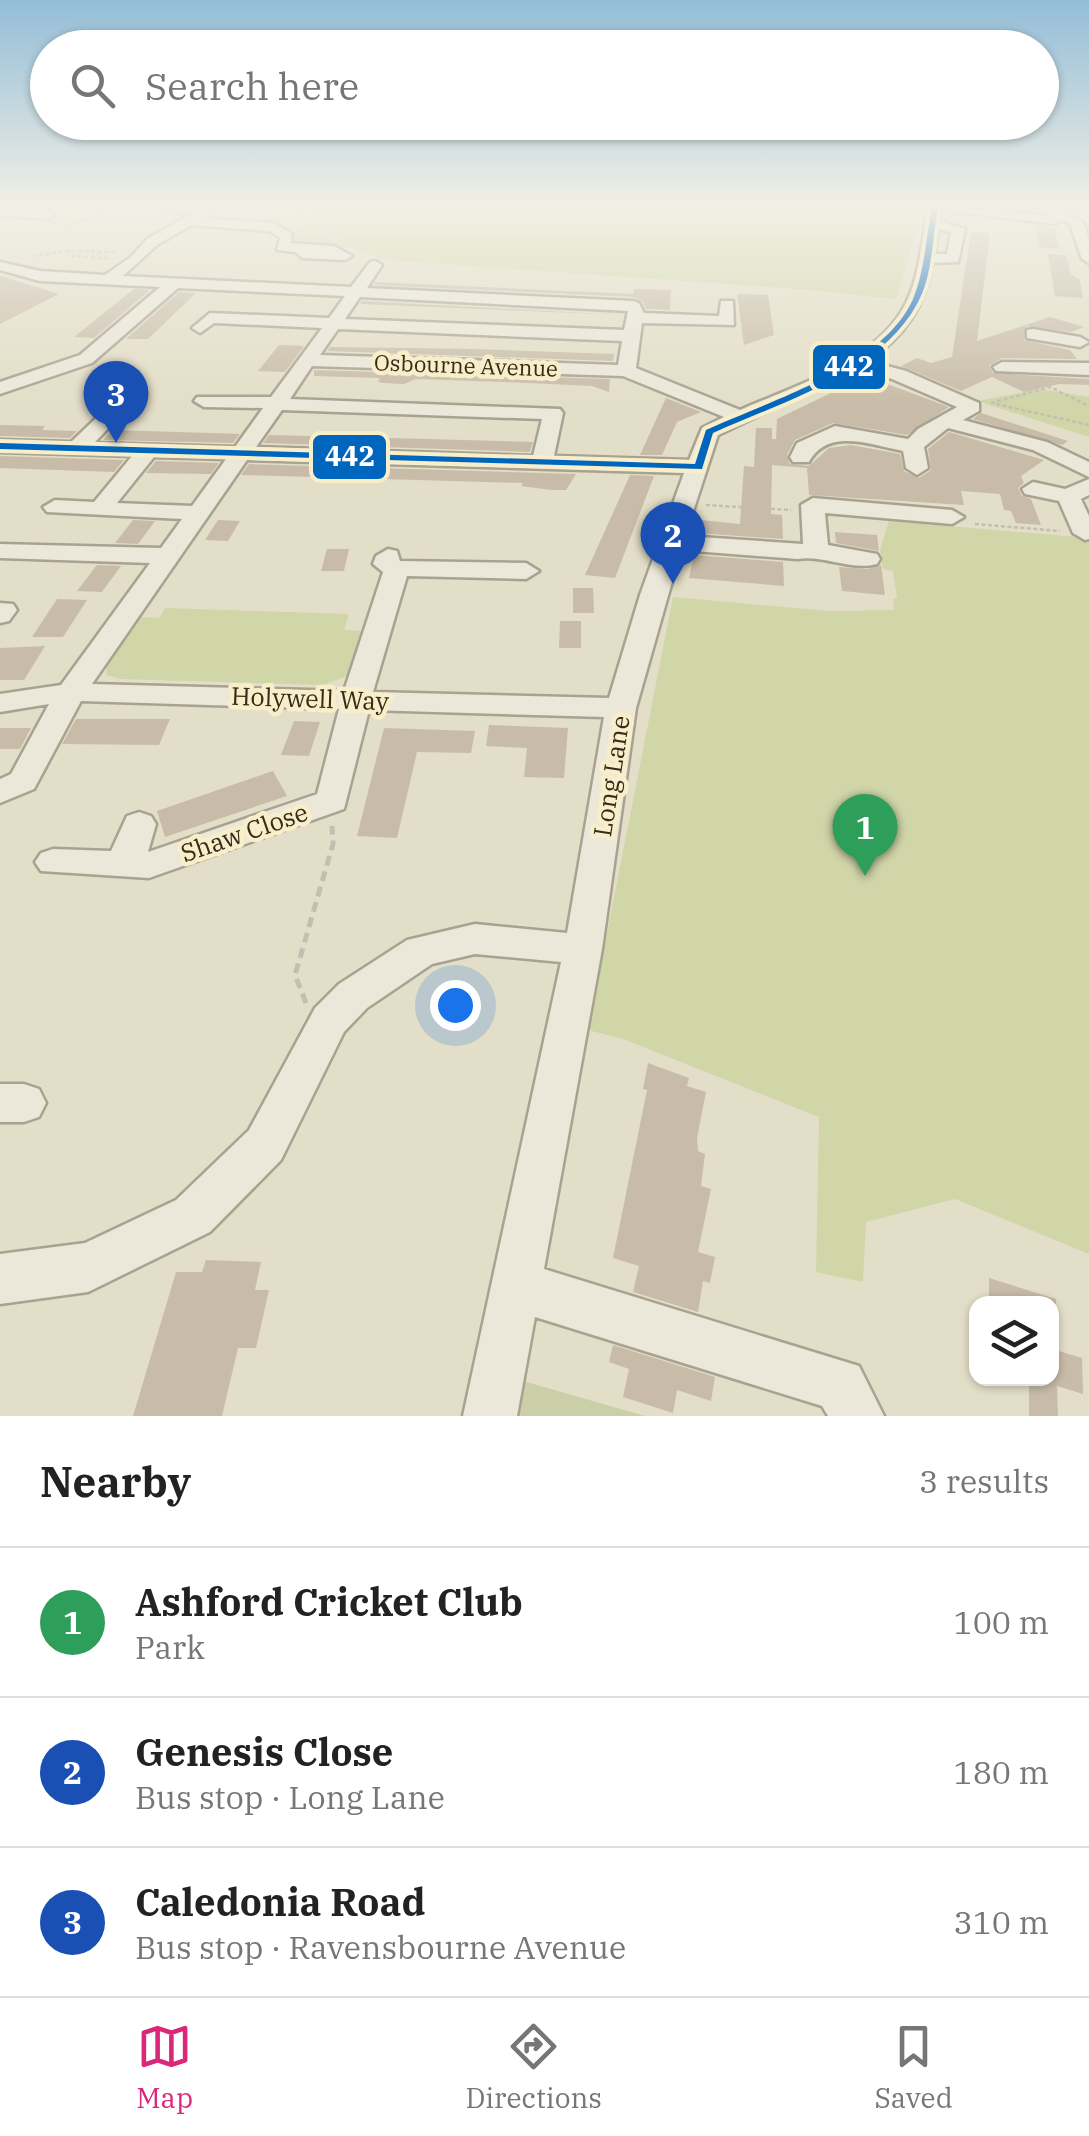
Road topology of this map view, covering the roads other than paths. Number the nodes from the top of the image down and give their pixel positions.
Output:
1 (28, 273) edge
2 (116, 273) edge
3 (369, 273) edge
4 (921, 273) edge
5 (40, 276) junction
6 (107, 280) junction
7 (174, 284) junction
8 (13, 287) dead end
9 (355, 292) junction
10 (698, 310) junction
11 (633, 320) junction
12 (332, 323) junction
13 (200, 328) dead end
14 (1033, 334) dead end
15 (1086, 343) edge
16 (305, 360) junction
17 (852, 363) junction
18 (1002, 367) dead end
19 (1040, 369) junction
20 (1089, 369) edge
21 (626, 372) junction
22 (1050, 387) road end
23 (0, 388) edge
24 (204, 401) dead end
25 (277, 403) junction
26 (118, 407) dead end
27 (739, 416) junction
28 (947, 422) junction
29 (0, 446) edge
30 (913, 446) junction
31 (75, 448) junction
32 (148, 451) junction
33 (238, 454) junction
34 (542, 462) junction
35 (699, 467) junction
36 (917, 468) dead end
37 (1089, 470) edge
38 (1034, 489) dead end
39 (1079, 491) edge
40 (812, 505) junction
41 (55, 508) dead end
42 (100, 510) junction
43 (195, 513) junction
44 (952, 517) dead end
45 (1085, 533) dead end
46 (672, 542) junction
47 (816, 549) junction
48 (0, 551) edge
49 (164, 556) junction
50 (868, 558) dead end
51 (526, 571) dead end
52 (71, 692) junction
53 (356, 699) junction
54 (0, 703) edge
55 (622, 708) junction
56 (0, 792) edge
57 (139, 824) dead end
58 (52, 862) dead end
59 (123, 864) junction
60 (583, 950) junction
61 (0, 1279) edge
62 (516, 1286) junction
63 (490, 1416) edge
64 (857, 1416) edge

1 - 5 street
2 - 6 street
3 - 9 street
4 - 17 street, Long Lane
5 - 6 street
5 - 8 street
6 - 7 street
7 - 9 street
7 - 23 street
9 - 11 street
9 - 12 street
10 - 10 street
10 - 11 street
11 - 12 street
11 - 21 street
12 - 13 street
12 - 16 street
14 - 15 street
16 - 21 street, Osbourne Avenue
16 - 25 street
17 - 27 street, Long Lane
17 - 28 street
18 - 19 street
19 - 20 street
19 - 22 street
21 - 27 street, Osbourne Avenue
24 - 25 street
25 - 33 street
25 - 34 street
26 - 31 street
27 - 35 street, Long Lane
28 - 30 street
28 - 37 street
29 - 31 street
30 - 36 street
30 - 40 street
31 - 32 street
32 - 33 street
32 - 42 street
33 - 34 street
33 - 43 street
34 - 35 street
35 - 46 street, Long Lane
38 - 39 street
39 - 45 street
40 - 44 street
40 - 47 street
41 - 42 street
42 - 43 street
43 - 49 street
46 - 47 street
46 - 55 street, Long Lane
47 - 50 street
48 - 49 street
49 - 52 street
51 - 53 street, Shaw Close
52 - 53 street, Holywell Way
52 - 54 street, Holywell Way
52 - 56 street
53 - 55 street, Holywell Way
53 - 59 street, Shaw Close
55 - 60 street, Long Lane
57 - 59 street
58 - 59 street, Shaw Close
60 - 61 street
60 - 62 street, Long Lane
62 - 63 street, Long Lane
62 - 64 street

